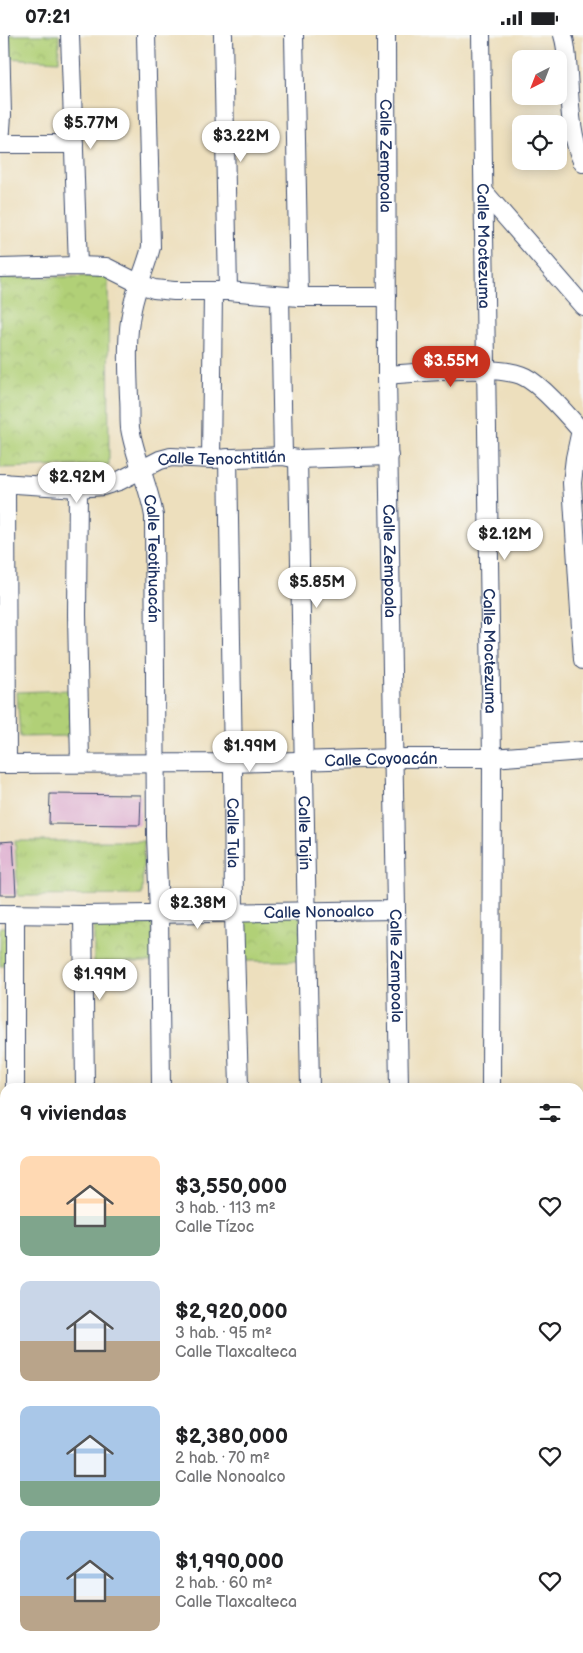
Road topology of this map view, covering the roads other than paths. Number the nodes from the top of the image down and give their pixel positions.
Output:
1 (0, 35) edge
2 (70, 35) edge
3 (146, 35) edge
4 (223, 35) edge
5 (294, 35) edge
6 (386, 35) edge
7 (481, 35) edge
8 (563, 35) edge
9 (0, 144) edge
10 (74, 145) junction
11 (583, 163) edge
12 (484, 192) junction
13 (78, 266) junction
14 (0, 268) edge
15 (138, 283) junction
16 (220, 291) junction
17 (280, 296) junction
18 (299, 297) junction
19 (387, 297) junction
20 (583, 305) edge
21 (486, 370) junction
22 (387, 375) junction
23 (582, 431) edge
24 (388, 456) junction
25 (290, 457) junction
26 (219, 459) junction
27 (142, 468) junction
28 (3, 483) edge
29 (78, 488) junction
30 (583, 661) edge
31 (583, 751) edge
32 (395, 758) junction
33 (492, 759) junction
34 (303, 760) junction
35 (80, 763) junction
36 (155, 763) junction
37 (234, 763) junction
38 (4, 764) edge
39 (396, 910) junction
40 (160, 913) junction
41 (234, 913) junction
42 (305, 913) junction
43 (7, 914) edge
44 (83, 915) junction
45 (14, 1083) edge
46 (85, 1083) edge
47 (161, 1083) edge
48 (239, 1083) edge
49 (310, 1083) edge
50 (399, 1083) edge
51 (491, 1083) edge

1 - 9 street
2 - 10 street
3 - 15 street, Calle Teotihuacán
4 - 16 street, Calle Tula
5 - 18 street
6 - 19 street, Calle Zempoala
7 - 12 street, Calle Moctezuma
8 - 11 street
9 - 10 street
10 - 13 street
12 - 20 street
12 - 21 street, Calle Moctezuma
13 - 14 street
13 - 15 street
15 - 16 street
15 - 27 street, Calle Teotihuacán
16 - 17 street
16 - 26 street, Calle Tula
17 - 18 street
17 - 25 street, Calle Tajín
18 - 19 street
19 - 22 street, Calle Zempoala
21 - 22 street
21 - 23 street
21 - 33 street, Calle Moctezuma
22 - 24 street, Calle Zempoala
23 - 30 street
24 - 25 street, Calle Tenochtitlán
24 - 32 street, Calle Zempoala
25 - 26 street, Calle Tenochtitlán
25 - 34 street, Calle Tajín
26 - 27 street, Calle Tenochtitlán
26 - 37 street, Calle Tula
27 - 29 street, Calle Tenochtitlán
27 - 36 street, Calle Teotihuacán
28 - 29 street, Calle Tenochtitlán
28 - 38 street
29 - 35 street
31 - 33 street, Calle Coyoacán
32 - 33 street, Calle Coyoacán
32 - 34 street, Calle Coyoacán
32 - 39 street, Calle Zempoala
33 - 51 street, Calle Moctezuma
34 - 37 street, Calle Coyoacán
34 - 42 street, Calle Tajín
35 - 36 street, Calle Coyoacán
35 - 38 street, Calle Coyoacán
36 - 37 street, Calle Coyoacán
36 - 40 street, Calle Teotihuacán
37 - 41 street, Calle Tula
39 - 42 street, Calle Nonoalco
39 - 50 street, Calle Zempoala
40 - 41 street, Calle Nonoalco
40 - 44 street, Calle Nonoalco
40 - 47 street, Calle Teotihuacán
41 - 42 street, Calle Nonoalco
41 - 48 street, Calle Tula
42 - 49 street, Calle Tajín
43 - 44 street, Calle Nonoalco
43 - 45 street
44 - 46 street

